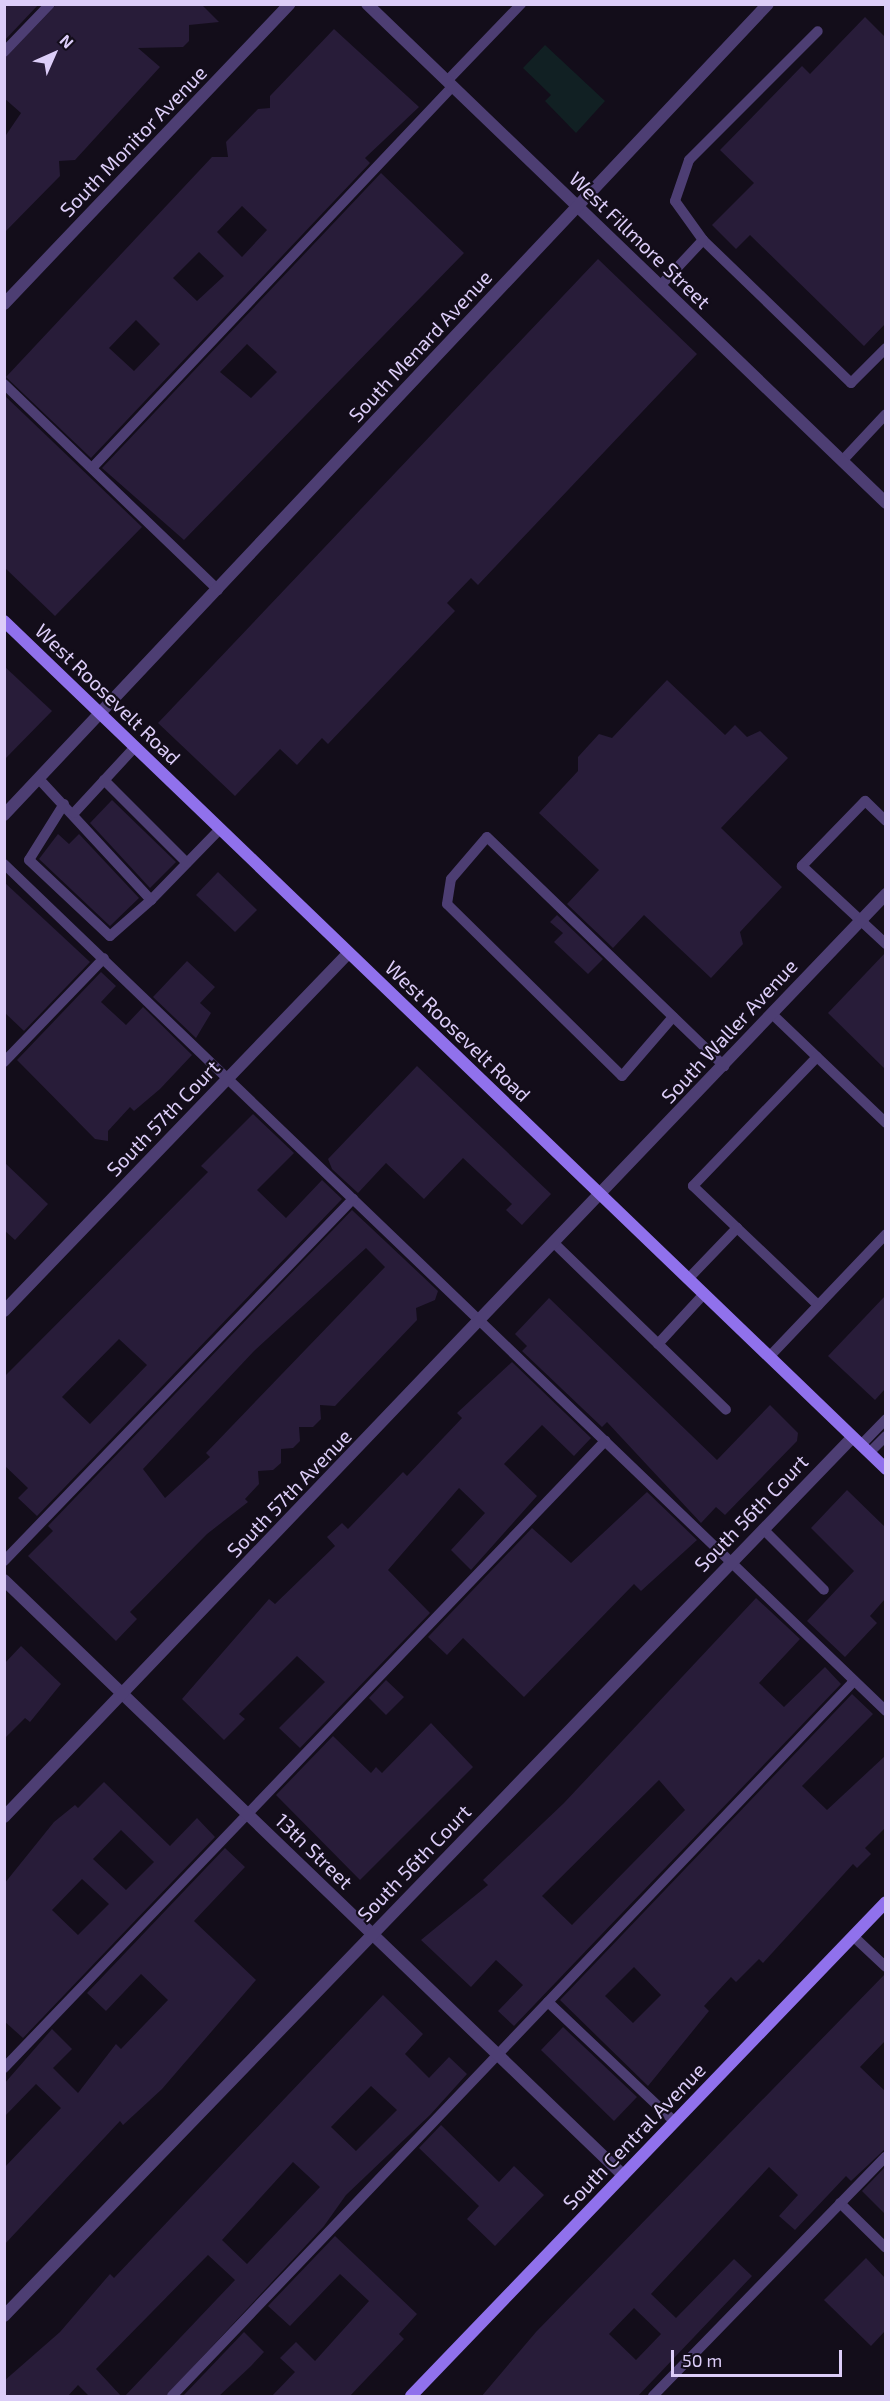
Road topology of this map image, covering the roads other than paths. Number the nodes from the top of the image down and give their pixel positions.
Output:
1 (50, 4) edge
2 (290, 4) edge
3 (367, 4) edge
4 (521, 4) edge
5 (768, 4) edge
6 (818, 31) dead end
7 (4, 52) edge
8 (449, 84) junction
9 (578, 207) junction
10 (703, 240) junction
11 (660, 286) junction
12 (4, 304) edge
13 (885, 348) edge
14 (4, 384) edge
15 (885, 414) edge
16 (842, 461) junction
17 (92, 468) junction
18 (885, 503) edge
19 (218, 590) junction
20 (4, 621) edge
21 (101, 714) junction
22 (135, 747) junction
23 (39, 779) junction
24 (105, 780) junction
25 (64, 804) junction
26 (74, 813) junction
27 (4, 814) edge
28 (885, 821) edge
29 (220, 829) junction
30 (188, 863) junction
31 (4, 864) edge
32 (885, 894) edge
33 (151, 900) junction
34 (860, 921) junction
35 (885, 944) edge
36 (349, 953) junction
37 (104, 958) junction
38 (772, 1014) junction
39 (673, 1017) junction
40 (817, 1057) junction
41 (4, 1062) edge
42 (724, 1066) junction
43 (228, 1078) junction
44 (885, 1123) edge
45 (602, 1196) junction
46 (353, 1198) junction
47 (737, 1228) junction
48 (885, 1234) edge
49 (555, 1244) junction
50 (688, 1279) junction
51 (704, 1294) junction
52 (818, 1305) junction
53 (4, 1311) edge
54 (481, 1322) junction
55 (658, 1344) junction
56 (769, 1357) junction
57 (726, 1410) dead end
58 (885, 1419) edge
59 (885, 1436) edge
60 (605, 1441) junction
61 (861, 1445) junction
62 (885, 1469) edge
63 (763, 1529) junction
64 (4, 1561) edge
65 (731, 1562) junction
66 (4, 1580) edge
67 (824, 1590) dead end
68 (854, 1681) junction
69 (123, 1694) junction
70 (885, 1711) edge
71 (248, 1814) junction
72 (4, 1817) edge
73 (884, 1906) edge
74 (372, 1934) junction
75 (853, 1936) junction
76 (885, 1967) edge
77 (548, 2002) junction
78 (498, 2055) junction
79 (4, 2068) edge
80 (674, 2121) junction
81 (885, 2156) edge
82 (623, 2175) junction
83 (840, 2203) junction
84 (885, 2248) edge
85 (4, 2316) edge
86 (172, 2397) edge
87 (411, 2397) edge
88 (653, 2397) edge

1 - 7 lane
2 - 12 street, South Monitor Avenue
3 - 8 street, West Fillmore Street
4 - 8 lane
5 - 9 street, South Menard Avenue
6 - 10 lane
8 - 9 street, West Fillmore Street
8 - 17 lane
9 - 11 street, West Fillmore Street
9 - 19 street, South Menard Avenue
10 - 11 lane
10 - 13 lane
11 - 16 street, West Fillmore Street
14 - 17 lane
15 - 16 lane
16 - 18 street, West Fillmore Street
17 - 19 lane
19 - 21 street, South Menard Avenue
20 - 21 main road, West Roosevelt Road
21 - 22 main road, West Roosevelt Road
21 - 23 street, South Menard Avenue
22 - 24 lane
22 - 29 main road, West Roosevelt Road
23 - 25 lane
23 - 27 street, South Menard Avenue
24 - 26 lane
24 - 30 lane
25 - 26 lane
25 - 33 lane
26 - 33 lane
28 - 34 lane
29 - 30 lane
29 - 36 main road, West Roosevelt Road
30 - 33 lane
31 - 37 lane
32 - 34 street, South Waller Avenue
34 - 35 lane
34 - 38 street, South Waller Avenue
36 - 43 street, South 57th Court
36 - 45 main road, West Roosevelt Road
37 - 41 lane
37 - 43 lane
38 - 40 lane
38 - 42 street, South Waller Avenue
39 - 39 lane
39 - 42 lane
40 - 44 lane
40 - 47 lane
42 - 45 street, South Waller Avenue
43 - 46 lane
43 - 53 street, South 57th Court
45 - 49 street, South 57th Avenue
45 - 50 main road, West Roosevelt Road
46 - 54 lane
46 - 64 lane
47 - 50 lane
47 - 52 lane
48 - 52 lane
49 - 54 street, South 57th Avenue
49 - 55 lane
50 - 51 main road, West Roosevelt Road
51 - 55 lane
51 - 56 main road, West Roosevelt Road
52 - 56 lane
54 - 60 lane
54 - 69 street, South 57th Avenue
55 - 57 lane
56 - 61 main road, West Roosevelt Road
58 - 61 lane
59 - 61 lane
60 - 65 lane
60 - 71 lane
61 - 62 main road, West Roosevelt Road
61 - 63 street, South 56th Court
63 - 65 street, South 56th Court
63 - 67 lane
65 - 68 lane
65 - 74 street, South 56th Court
66 - 69 street, 13th Street
68 - 70 lane
68 - 77 lane
69 - 71 street, 13th Street
69 - 72 street, South 57th Avenue
71 - 74 street, 13th Street
71 - 79 lane
73 - 75 main road, South Central Avenue
74 - 78 street, 13th Street
74 - 85 street, South 56th Court
75 - 76 lane
75 - 80 main road, South Central Avenue
77 - 78 lane
77 - 80 lane
78 - 82 street, 13th Street
78 - 86 lane
80 - 82 main road, South Central Avenue
81 - 83 lane
82 - 87 main road, South Central Avenue
83 - 84 lane
83 - 88 lane

